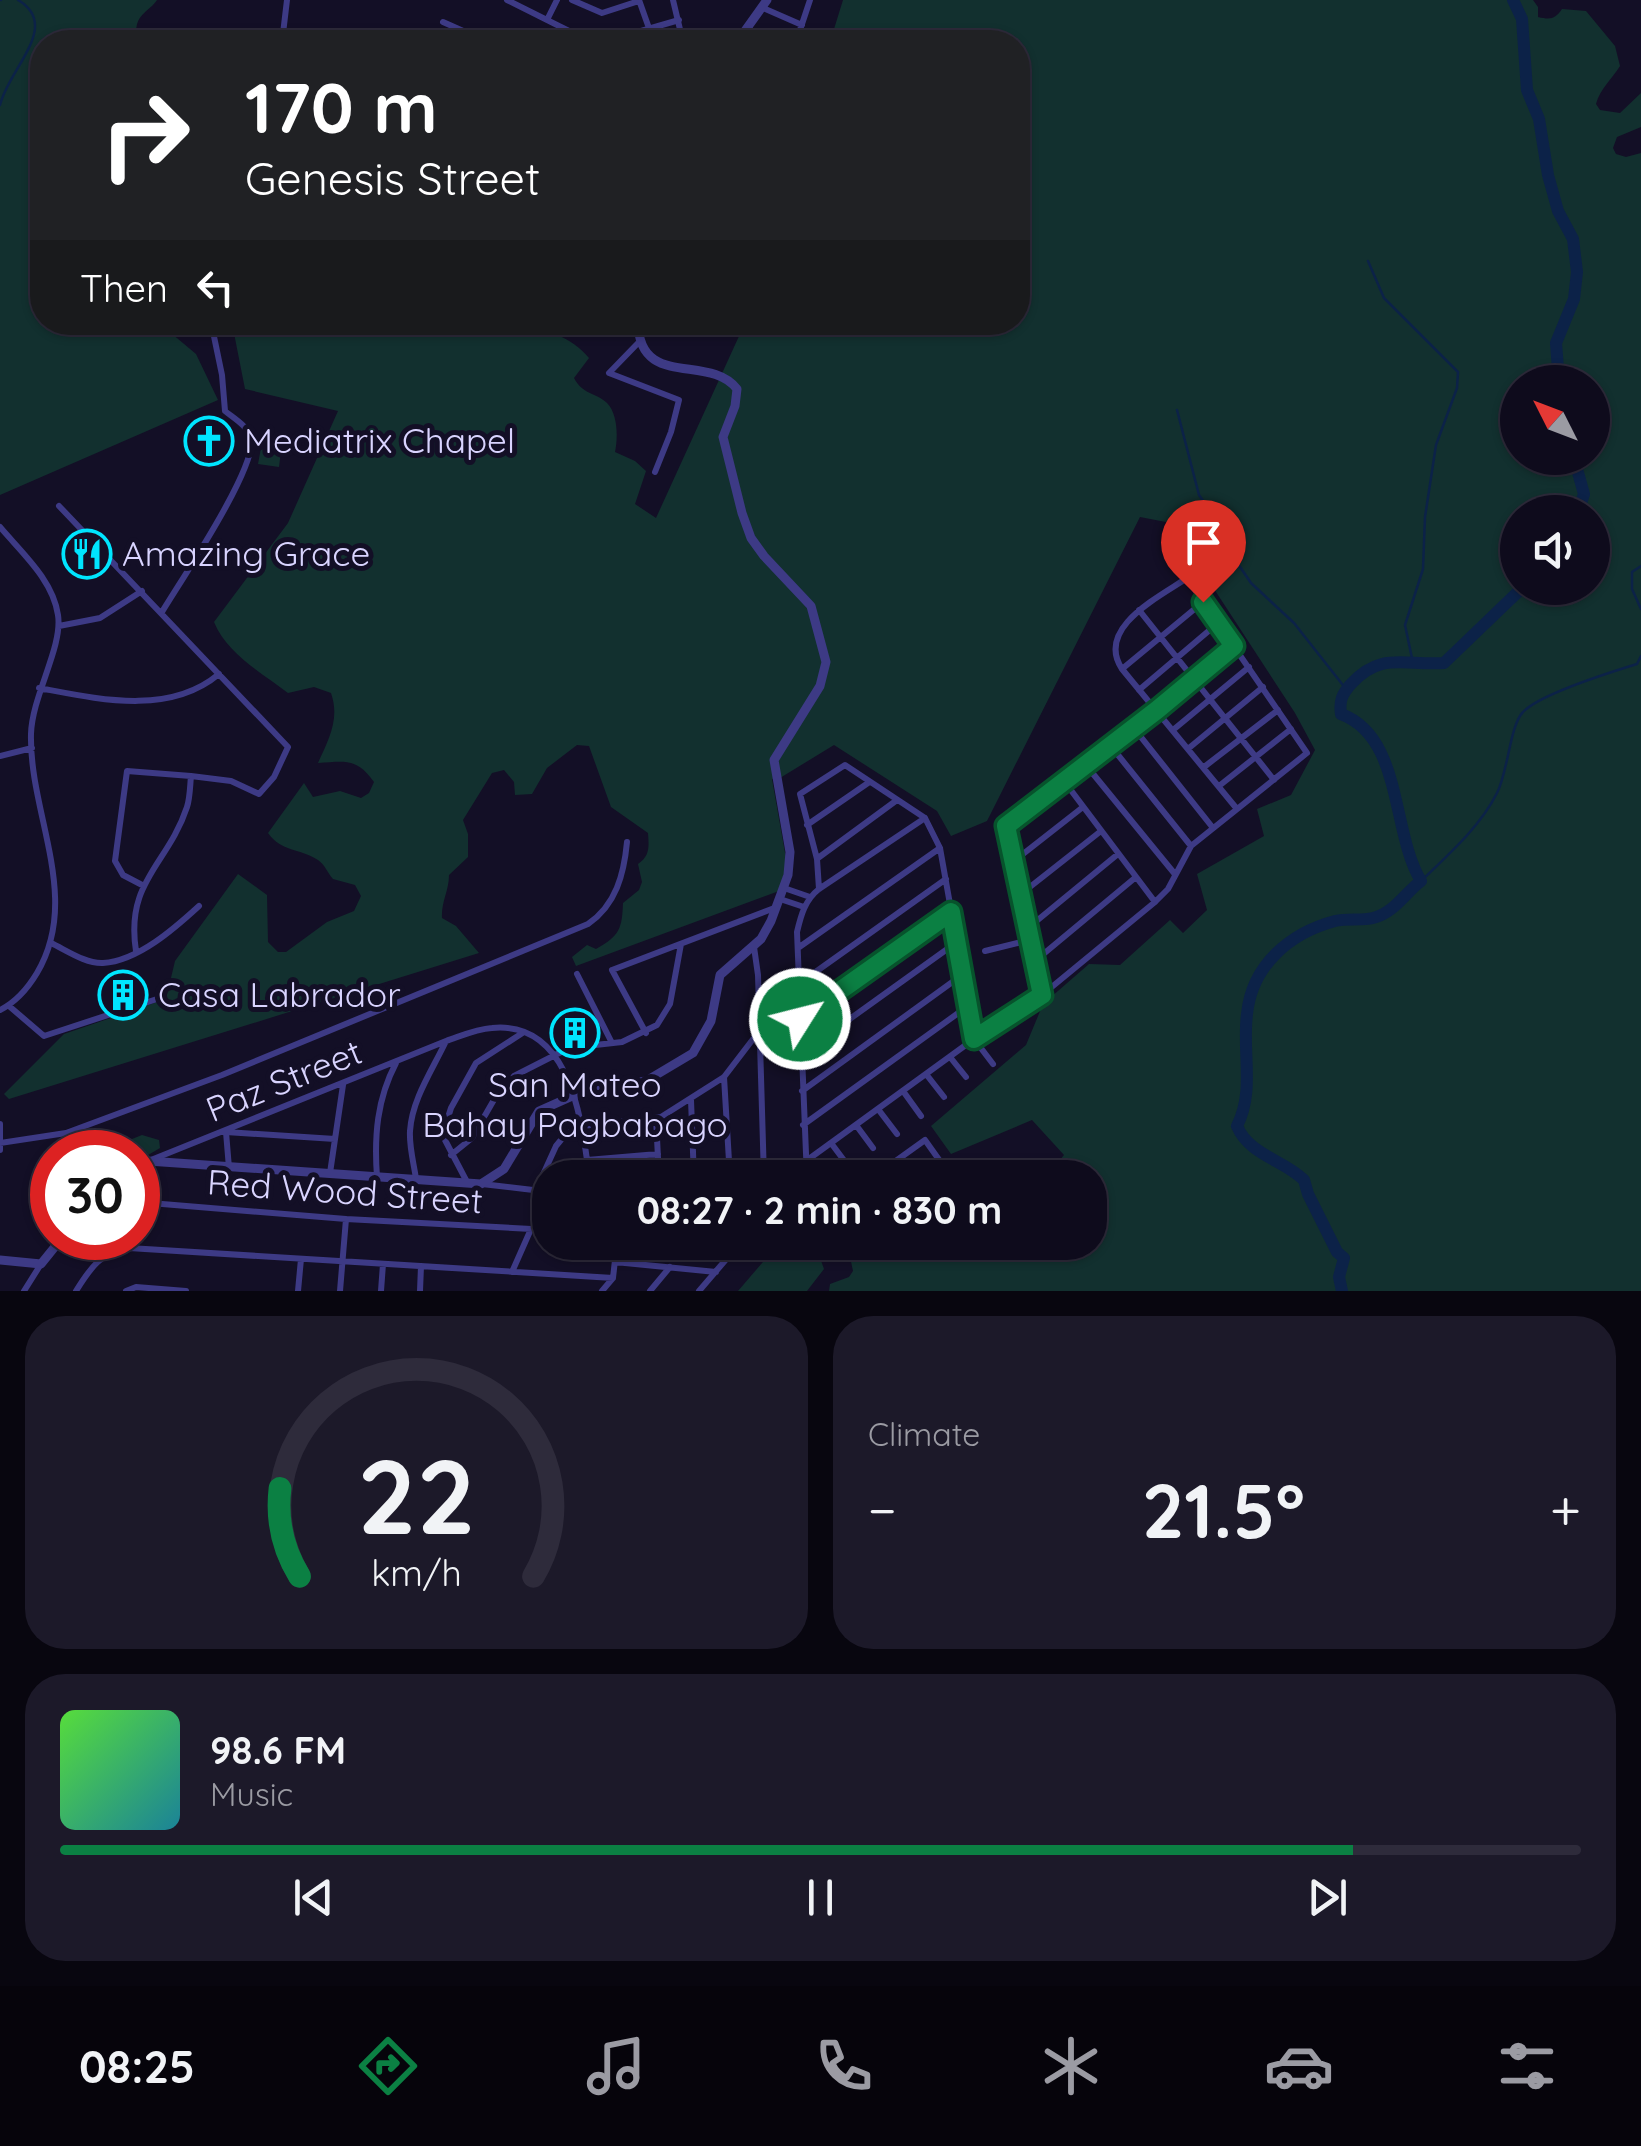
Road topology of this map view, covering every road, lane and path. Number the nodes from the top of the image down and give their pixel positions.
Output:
1 (287, 0) edge
2 (507, 0) edge
3 (557, 0) edge
4 (572, 0) edge
5 (639, 0) edge
6 (673, 0) edge
7 (810, 0) edge
8 (523, 4) edge
9 (765, 4) edge
10 (547, 20) junction
11 (679, 20) junction
12 (443, 22) dead end
13 (802, 25) junction
14 (749, 28) edge
15 (283, 30) edge
16 (461, 30) edge
17 (572, 30) edge
18 (650, 30) edge
19 (653, 30) edge
20 (681, 30) edge
21 (800, 30) edge
22 (213, 335) edge
23 (639, 335) edge
24 (640, 341) junction
25 (655, 472) dead end
26 (59, 506) dead end
27 (0, 527) edge
28 (142, 591) junction
29 (1203, 602) junction
30 (1140, 610) junction
31 (162, 612) junction
32 (1218, 623) junction
33 (59, 626) junction
34 (1161, 637) junction
35 (1234, 646) junction
36 (1177, 658) junction
37 (1249, 667) junction
38 (1122, 669) junction
39 (219, 674) junction
40 (1194, 679) junction
41 (40, 688) junction
42 (1263, 688) junction
43 (1139, 690) junction
44 (1210, 699) junction
45 (1278, 709) junction
46 (1157, 710) junction
47 (1225, 718) junction
48 (1133, 727) junction
49 (1292, 729) junction
50 (1174, 730) junction
51 (1241, 738) junction
52 (1110, 745) junction
53 (32, 748) junction
54 (1189, 748) junction
55 (0, 756) edge
56 (1256, 757) junction
57 (1086, 764) junction
58 (1204, 767) junction
59 (191, 776) junction
60 (1274, 780) junction
61 (1064, 781) junction
62 (868, 783) junction
63 (1219, 786) junction
64 (897, 800) junction
65 (1083, 807) junction
66 (1237, 809) junction
67 (924, 818) junction
68 (806, 825) junction
69 (1213, 828) junction
70 (1100, 830) junction
71 (627, 842) dead end
72 (1192, 846) junction
73 (940, 848) junction
74 (1118, 854) junction
75 (817, 859) junction
76 (1014, 861) junction
77 (1174, 873) junction
78 (1136, 877) junction
79 (946, 880) junction
80 (144, 886) junction
81 (784, 888) junction
82 (819, 889) junction
83 (1021, 894) junction
84 (810, 897) junction
85 (1154, 902) junction
86 (779, 903) junction
87 (199, 906) dead end
88 (804, 907) junction
89 (951, 912) junction
90 (1028, 928) junction
91 (1030, 940) junction
92 (957, 942) junction
93 (51, 943) junction
94 (681, 944) junction
95 (754, 947) junction
96 (798, 948) junction
97 (985, 950) dead end
98 (136, 951) junction
99 (1035, 961) junction
100 (577, 974) dead end
101 (962, 975) junction
102 (799, 984) junction
103 (1042, 995) junction
104 (157, 999) dead end
105 (8, 1006) junction
106 (968, 1006) junction
107 (0, 1010) edge
108 (800, 1019) junction
109 (760, 1030) junction
110 (524, 1032) junction
111 (646, 1033) junction
112 (974, 1039) junction
113 (446, 1041) junction
114 (612, 1044) junction
115 (802, 1054) junction
116 (554, 1055) junction
117 (950, 1057) junction
118 (397, 1062) junction
119 (992, 1064) dead end
120 (926, 1074) junction
121 (724, 1077) junction
122 (966, 1078) dead end
123 (343, 1085) junction
124 (802, 1091) junction
125 (902, 1091) junction
126 (574, 1094) junction
127 (944, 1097) dead end
128 (691, 1100) junction
129 (878, 1109) junction
130 (921, 1116) dead end
131 (656, 1118) junction
132 (0, 1124) edge
133 (803, 1125) junction
134 (856, 1125) junction
135 (582, 1126) junction
136 (226, 1132) junction
137 (897, 1134) dead end
138 (335, 1139) junction
139 (831, 1144) junction
140 (0, 1145) edge
141 (874, 1148) dead end
142 (658, 1154) junction
143 (451, 1155) junction
144 (160, 1157) edge
145 (550, 1160) edge
146 (586, 1160) joint
147 (658, 1160) edge
148 (693, 1160) edge
149 (729, 1160) edge
150 (764, 1160) edge
151 (806, 1160) edge
152 (807, 1160) edge
153 (844, 1160) edge
154 (897, 1160) edge
155 (939, 1160) edge
156 (160, 1165) edge
157 (230, 1168) junction
158 (330, 1174) junction
159 (377, 1178) junction
160 (416, 1180) junction
161 (468, 1184) junction
162 (481, 1184) junction
163 (532, 1190) edge
164 (160, 1204) edge
165 (346, 1219) junction
166 (531, 1229) joint
167 (44, 1260) edge
168 (301, 1260) junction
169 (726, 1260) edge
170 (9, 1261) edge
171 (343, 1261) junction
172 (615, 1262) joint
173 (41, 1264) junction
174 (383, 1264) junction
175 (422, 1266) junction
176 (670, 1266) junction
177 (512, 1272) junction
178 (716, 1272) junction
179 (613, 1278) junction
180 (24, 1291) edge
181 (76, 1291) edge
182 (126, 1291) edge
183 (186, 1291) edge
184 (298, 1291) edge
185 (340, 1291) edge
186 (381, 1291) edge
187 (420, 1291) edge
188 (602, 1291) edge
189 (650, 1291) edge
190 (699, 1291) edge

1 - 15 street
2 - 8 street
3 - 10 street
4 - 5 street
5 - 18 street
6 - 11 street
7 - 13 street
8 - 10 street
9 - 13 street
9 - 14 street
10 - 17 street
11 - 19 street
11 - 20 street
12 - 16 street
13 - 21 street
22 - 31 street
23 - 24 street
24 - 25 street
24 - 81 street
26 - 28 street
27 - 33 street
28 - 31 street
28 - 33 street
29 - 30 street
29 - 32 street
29 - 34 street
30 - 34 street
30 - 38 street
31 - 39 street
32 - 35 street
32 - 36 street
33 - 41 street
34 - 36 street
34 - 38 street
35 - 37 street
35 - 40 street
36 - 40 street
36 - 43 street
37 - 42 street
37 - 44 street
38 - 43 street
39 - 41 street
39 - 59 street
40 - 44 street
40 - 46 street
41 - 53 street
42 - 45 street
42 - 47 street
43 - 46 street
44 - 47 street
44 - 50 street
45 - 49 street
45 - 51 street
46 - 48 street
46 - 50 street
47 - 51 street
47 - 54 street
48 - 52 street
48 - 69 street
49 - 56 street
49 - 60 street
50 - 54 street
51 - 56 street
51 - 58 street
52 - 57 street
52 - 72 street
53 - 55 street
53 - 93 street
54 - 58 street
56 - 60 street
56 - 63 street
57 - 61 street
57 - 77 street
58 - 63 street
59 - 80 street
59 - 80 street
60 - 66 street
61 - 65 street
61 - 76 street
62 - 64 street
62 - 68 street
62 - 68 street
63 - 66 street
64 - 67 street
64 - 75 street
65 - 70 street
65 - 76 street
66 - 69 street
67 - 73 street
67 - 82 street
68 - 75 street
69 - 72 street
70 - 74 street
70 - 83 street
71 - 140 street
72 - 77 street
73 - 79 street
73 - 96 street
74 - 78 street
74 - 90 street
75 - 82 street
76 - 83 street
77 - 85 street
78 - 85 street
78 - 99 street
79 - 89 street
79 - 102 street
80 - 98 street
81 - 84 street
81 - 86 street
82 - 84 street
83 - 90 street
84 - 88 street
85 - 103 street
86 - 88 street
86 - 94 street
86 - 95 street
87 - 98 street
88 - 96 street
89 - 92 street
89 - 108 street
90 - 91 street
91 - 97 street
91 - 99 street
92 - 101 street
92 - 115 street
93 - 98 street
93 - 105 street
94 - 111 street
94 - 111 street
95 - 109 street
95 - 126 street
96 - 102 street
99 - 103 street
100 - 114 street
101 - 106 street
101 - 124 street
102 - 108 street
103 - 112 street
104 - 105 street
105 - 107 street
106 - 112 street
106 - 133 street
108 - 115 street
109 - 121 street
109 - 150 street
110 - 113 street, Paz Street
110 - 116 street
110 - 143 street
111 - 114 street
112 - 117 street
112 - 119 street
113 - 118 street, Paz Street
113 - 160 street
114 - 116 street
115 - 124 street
116 - 126 street
116 - 143 street
117 - 120 street
117 - 122 street
118 - 123 street, Paz Street
118 - 159 street
120 - 125 street
120 - 127 street
121 - 128 street
121 - 149 street
123 - 136 street, Paz Street
123 - 138 street
124 - 133 street
125 - 129 street
125 - 130 street
126 - 135 street
126 - 162 street
128 - 131 street
128 - 148 street
129 - 134 street
129 - 137 street
131 - 135 street
131 - 142 street
132 - 140 street
133 - 151 street
134 - 139 street
134 - 141 street
135 - 145 street
135 - 146 street
136 - 138 street
136 - 144 street, Paz Street
136 - 157 street
138 - 158 street
139 - 152 street
139 - 153 street
142 - 146 street
142 - 147 street
143 - 161 street
154 - 155 street
156 - 157 street
157 - 158 street
158 - 159 street
159 - 160 street
160 - 161 street
161 - 162 street
162 - 163 street
164 - 165 street, Red Wood Street
165 - 166 street, Red Wood Street
165 - 171 street
166 - 177 street
167 - 173 street
168 - 171 street
168 - 181 street
168 - 184 street
169 - 178 street
170 - 173 street
171 - 174 street
171 - 185 street
172 - 176 street
172 - 179 street
173 - 180 street
174 - 175 street
174 - 186 street
175 - 177 street
175 - 187 street
176 - 178 street
176 - 189 street
177 - 179 street
178 - 190 street
179 - 188 street
182 - 183 street

